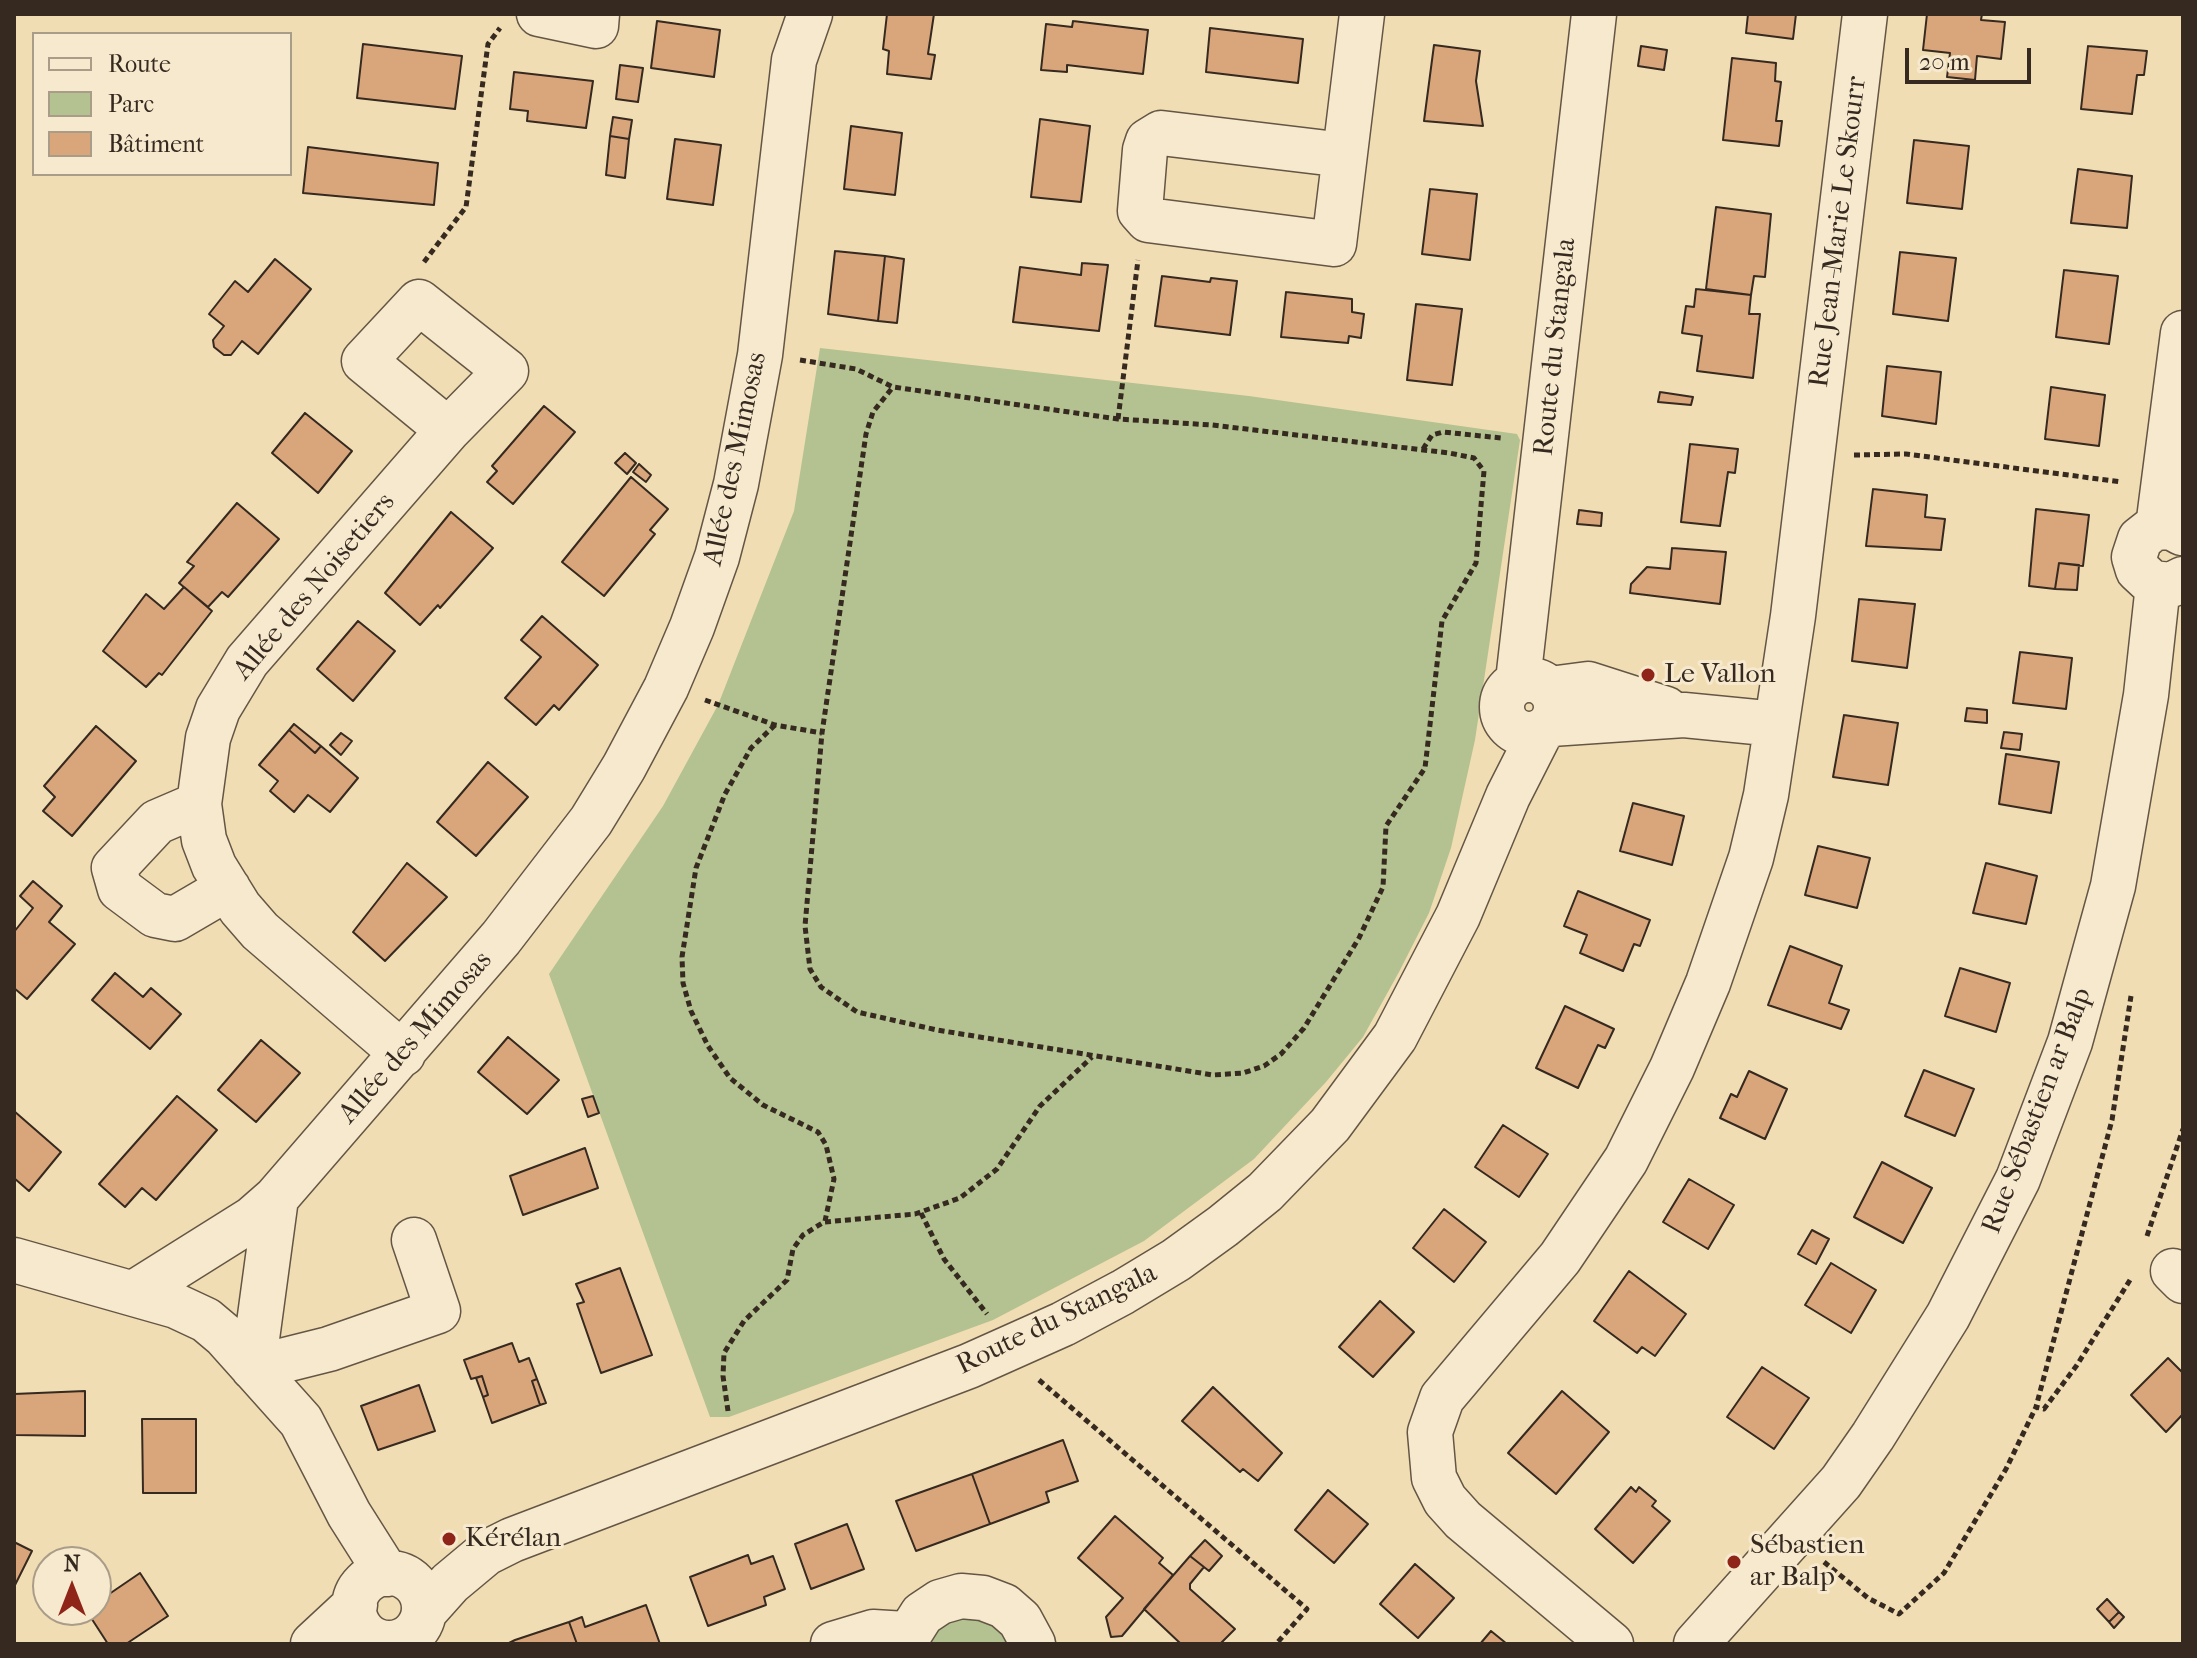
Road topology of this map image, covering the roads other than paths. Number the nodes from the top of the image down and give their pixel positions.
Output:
1 (597, 14) edge
2 (810, 14) edge
3 (1362, 14) edge
4 (1594, 14) edge
5 (1865, 14) edge
6 (521, 19) edge
7 (1344, 155) junction
8 (2183, 333) edge
9 (448, 430) junction
10 (2168, 516) edge
11 (2170, 582) edge
12 (1536, 706) junction
13 (1776, 724) junction
14 (199, 804) junction
15 (228, 888) junction
16 (403, 1054) junction
17 (276, 1198) junction
18 (414, 1240) dead end
19 (14, 1260) edge
20 (134, 1293) junction
21 (253, 1368) junction
22 (486, 1553) junction
23 (374, 1587) junction
24 (402, 1636) edge
25 (904, 1639) edge
26 (313, 1644) edge
27 (833, 1644) edge
28 (1033, 1644) edge
29 (1611, 1644) edge
30 (1696, 1644) edge

1 - 6 street
2 - 16 street, Allée des Mimosas
3 - 7 street
4 - 12 street, Route du Stangala
5 - 13 street, Rue Jean-Marie Le Skourr
7 - 7 street
8 - 10 street
9 - 9 street, Allée des Noisetiers
9 - 14 street, Allée des Noisetiers
10 - 11 street
11 - 30 street, Rue Sébastien ar Balp
12 - 13 street
12 - 22 street, Route du Stangala
13 - 29 street, Rue Jean-Marie Le Skourr
14 - 15 street, Allée des Noisetiers
14 - 15 street
15 - 16 street, Allée des Noisetiers
16 - 17 street, Allée des Mimosas
17 - 20 street, Allée des Mimosas
17 - 21 street
18 - 21 street
19 - 20 street
20 - 21 street
21 - 23 street
22 - 23 street, Route du Stangala
22 - 24 street, Route du Stangala
23 - 24 street
23 - 24 street
23 - 26 street, Route du Stangala
25 - 27 street
25 - 28 street

